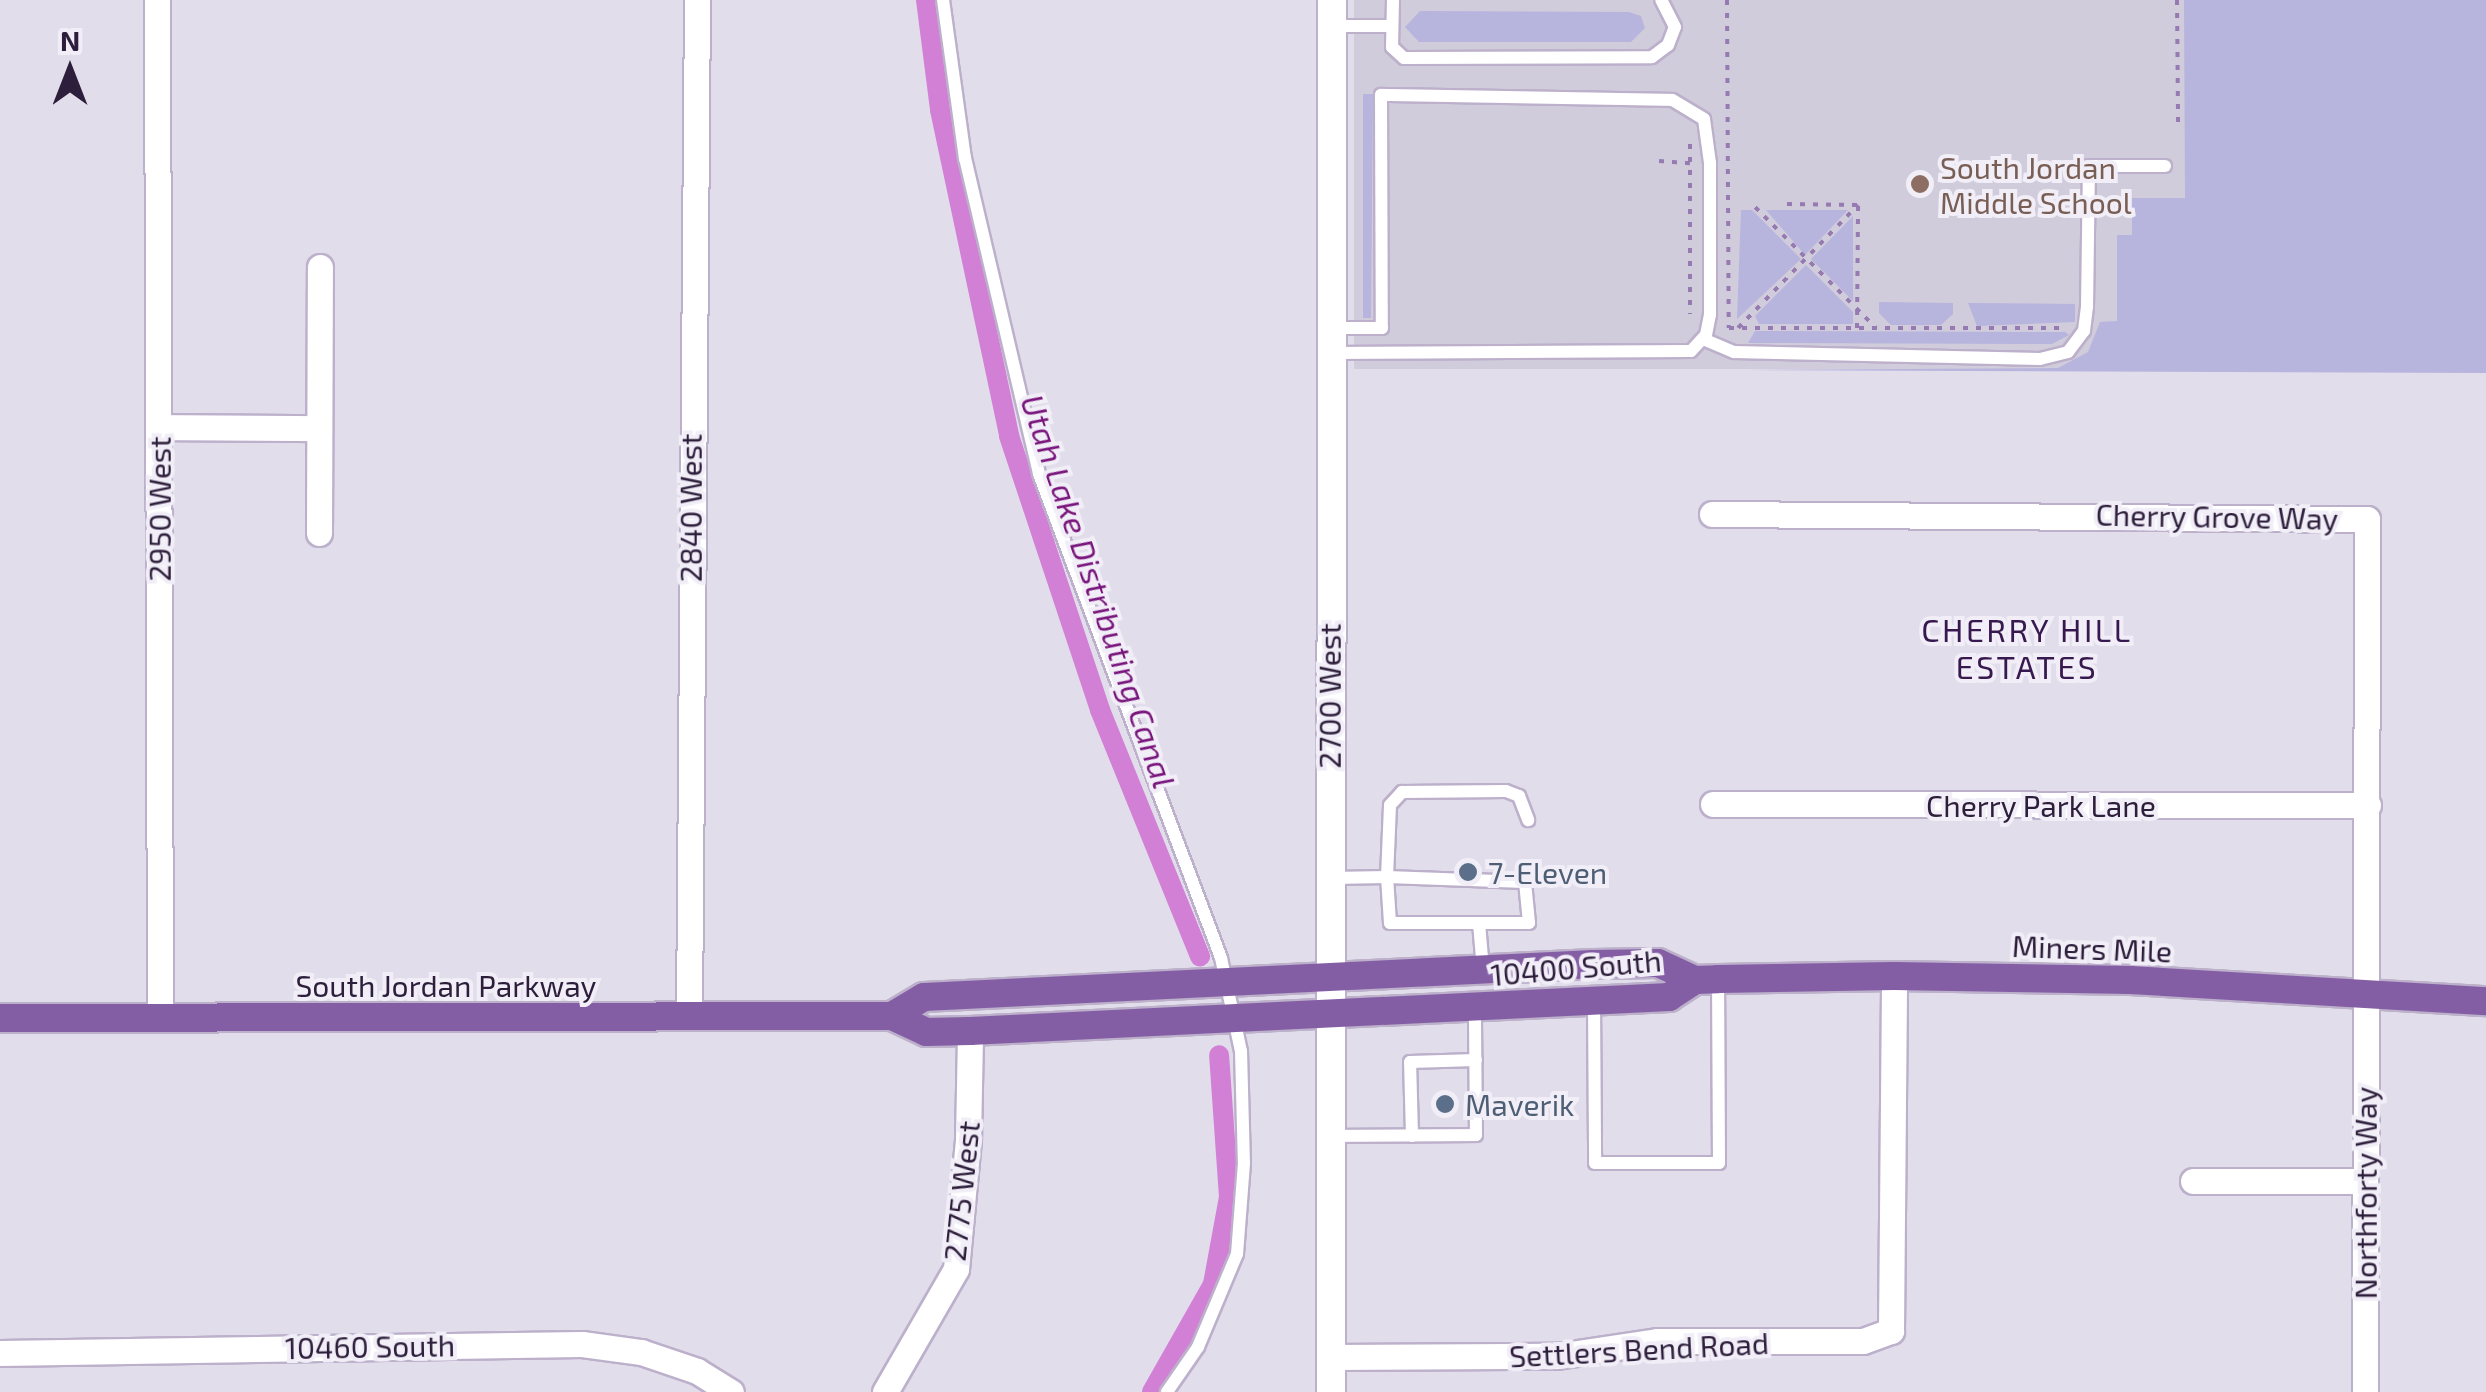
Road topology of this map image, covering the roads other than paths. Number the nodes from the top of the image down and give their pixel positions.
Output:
1 (158, 0) edge
2 (697, 0) edge
3 (943, 0) edge
4 (1393, 0) edge
5 (1662, 0) edge
6 (1332, 13) edge
7 (1392, 26) junction
8 (2165, 166) dead end
9 (320, 267) dead end
10 (1703, 339) junction
11 (1331, 340) junction
12 (158, 427) junction
13 (319, 428) junction
14 (1712, 514) dead end
15 (319, 533) dead end
16 (1713, 804) dead end
17 (2368, 805) junction
18 (1528, 820) dead end
19 (1527, 867) dead end
20 (1387, 877) junction
21 (1328, 878) junction
22 (1526, 882) junction
23 (1479, 923) junction
24 (1483, 970) junction
25 (1894, 976) junction
26 (1328, 978) junction
27 (1707, 980) junction
28 (1226, 984) junction
29 (2366, 995) junction
30 (1594, 1002) junction
31 (2486, 1002) edge
32 (1475, 1009) junction
33 (1328, 1015) junction
34 (892, 1016) junction
35 (689, 1017) junction
36 (0, 1018) edge
37 (160, 1018) junction
38 (1234, 1019) junction
39 (970, 1031) junction
40 (1476, 1060) junction
41 (1327, 1136) junction
42 (1412, 1136) junction
43 (2193, 1181) dead end
44 (2365, 1181) junction
45 (0, 1353) edge
46 (1331, 1357) junction
47 (731, 1392) edge
48 (885, 1392) edge
49 (1166, 1392) edge
50 (1331, 1392) edge
51 (2365, 1392) edge

1 - 12 street, 2950 West
2 - 35 street, 2840 West
3 - 28 lane
4 - 7 lane
5 - 7 lane
6 - 7 lane
6 - 11 main road, 2700 West
8 - 10 lane
9 - 13 street
10 - 11 lane
10 - 11 lane
11 - 21 main road, 2700 West
12 - 13 street
12 - 37 street, 2950 West
13 - 15 street
14 - 17 street, Cherry Grove Way
16 - 17 street, Cherry Park Lane
17 - 29 street, Cherry Grove Way
18 - 20 lane
19 - 22 lane
20 - 21 lane
20 - 22 lane
20 - 23 lane
21 - 26 main road, 2700 West
22 - 23 lane
23 - 24 lane
24 - 26 main road, 10400 South
24 - 27 main road, 10400 South
25 - 27 main road, Miners Mile
25 - 29 main road, Miners Mile
25 - 46 street, Settlers Bend Road
26 - 28 main road, South Jordan Parkway
26 - 33 main road, 2700 West
27 - 30 main road, 10400 South
27 - 30 lane
28 - 34 main road, South Jordan Parkway
28 - 38 lane
29 - 31 main road, Miners Mile
29 - 44 street, Northforty Way
30 - 32 main road, 10400 South
32 - 33 main road, 10400 South
32 - 40 lane
33 - 38 main road, South Jordan Parkway
33 - 41 main road, 2700 West
34 - 35 main road, South Jordan Parkway
34 - 39 main road, South Jordan Parkway
35 - 37 main road, South Jordan Parkway
36 - 37 main road, South Jordan Parkway
38 - 39 main road, South Jordan Parkway
38 - 49 lane
39 - 48 street, 2775 West
40 - 42 lane
40 - 42 lane
41 - 42 lane
41 - 46 main road, 2700 West
43 - 44 street
44 - 51 street, Northforty Way
45 - 47 street, 10460 South
46 - 50 main road, 2700 West

